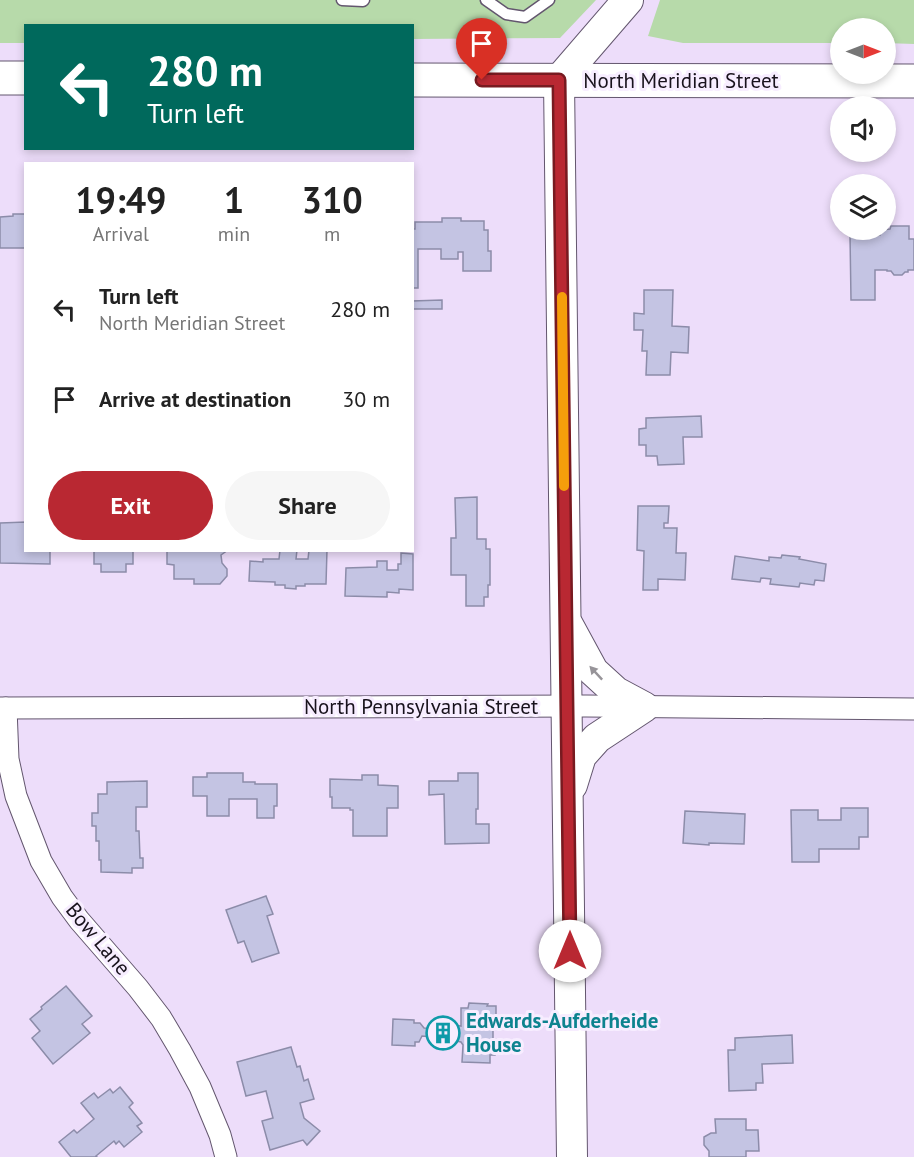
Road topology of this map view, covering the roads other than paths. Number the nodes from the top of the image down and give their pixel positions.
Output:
1 (342, 0) edge
2 (364, 0) edge
3 (486, 0) edge
4 (549, 0) edge
5 (628, 0) edge
6 (0, 78) edge
7 (24, 78) edge
8 (414, 80) edge
9 (559, 80) junction
10 (914, 81) edge
11 (566, 620) junction
12 (567, 707) junction
13 (644, 707) junction
14 (3, 708) edge
15 (914, 709) edge
16 (568, 796) junction
17 (226, 1157) edge
18 (572, 1157) edge

1 - 2 lane
3 - 4 lane
5 - 9 main road
6 - 7 main road
8 - 9 main road, North Meridian Street
9 - 10 main road, North Meridian Street
9 - 11 main road
11 - 12 main road
13 -> 11 main road
12 - 13 street, North Pennsylvania Street
12 - 14 street, North Pennsylvania Street
12 - 16 main road
13 - 15 street, North Pennsylvania Street
13 - 16 main road
14 - 17 street, Bow Lane
16 - 18 main road

